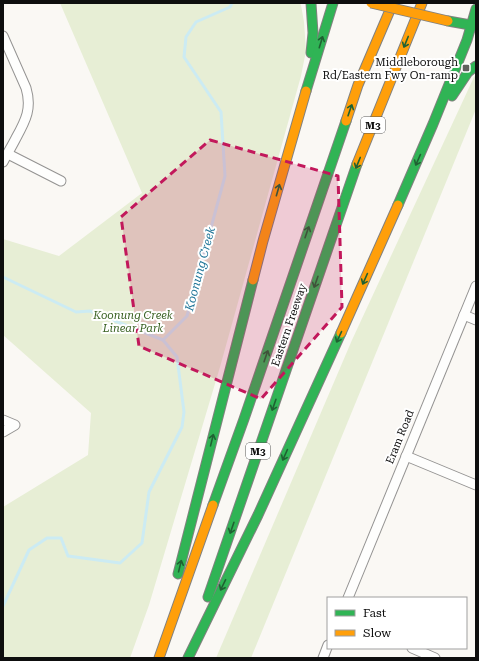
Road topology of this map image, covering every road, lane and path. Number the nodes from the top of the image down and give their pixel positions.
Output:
1 (311, 3) edge
2 (334, 3) edge
3 (372, 3) edge
4 (393, 3) edge
5 (422, 3) edge
6 (471, 4) edge
7 (476, 4) edge
8 (476, 9) edge
9 (474, 26) edge
10 (3, 36) edge
11 (476, 66) edge
12 (302, 106) junction
13 (433, 124) junction
14 (8, 154) junction
15 (3, 162) edge
16 (61, 181) dead end
17 (476, 286) edge
18 (464, 315) junction
19 (476, 320) edge
20 (3, 420) edge
21 (3, 432) edge
22 (406, 456) junction
23 (476, 485) edge
24 (348, 597) edge
25 (327, 647) edge
26 (415, 649) edge
27 (432, 654) edge
28 (158, 658) edge
29 (187, 658) edge
30 (322, 658) edge

1 - 12 main road
12 -> 2 main road
3 - 9 main road, bridge
28 -> 4 main road, Eastern Freeway / M3
5 -> 29 main road, Eastern Freeway / M3
6 - 7 main road
8 - 9 main road
9 - 13 main road
10 - 14 street
11 - 13 main road
28 -> 12 main road
13 -> 29 main road
14 - 15 street
14 - 16 street
17 - 18 street, Eram Road
18 - 19 street
18 - 22 street, Eram Road
20 - 21 street
22 - 23 street
22 - 24 street, Eram Road
25 - 30 street
26 - 27 street

